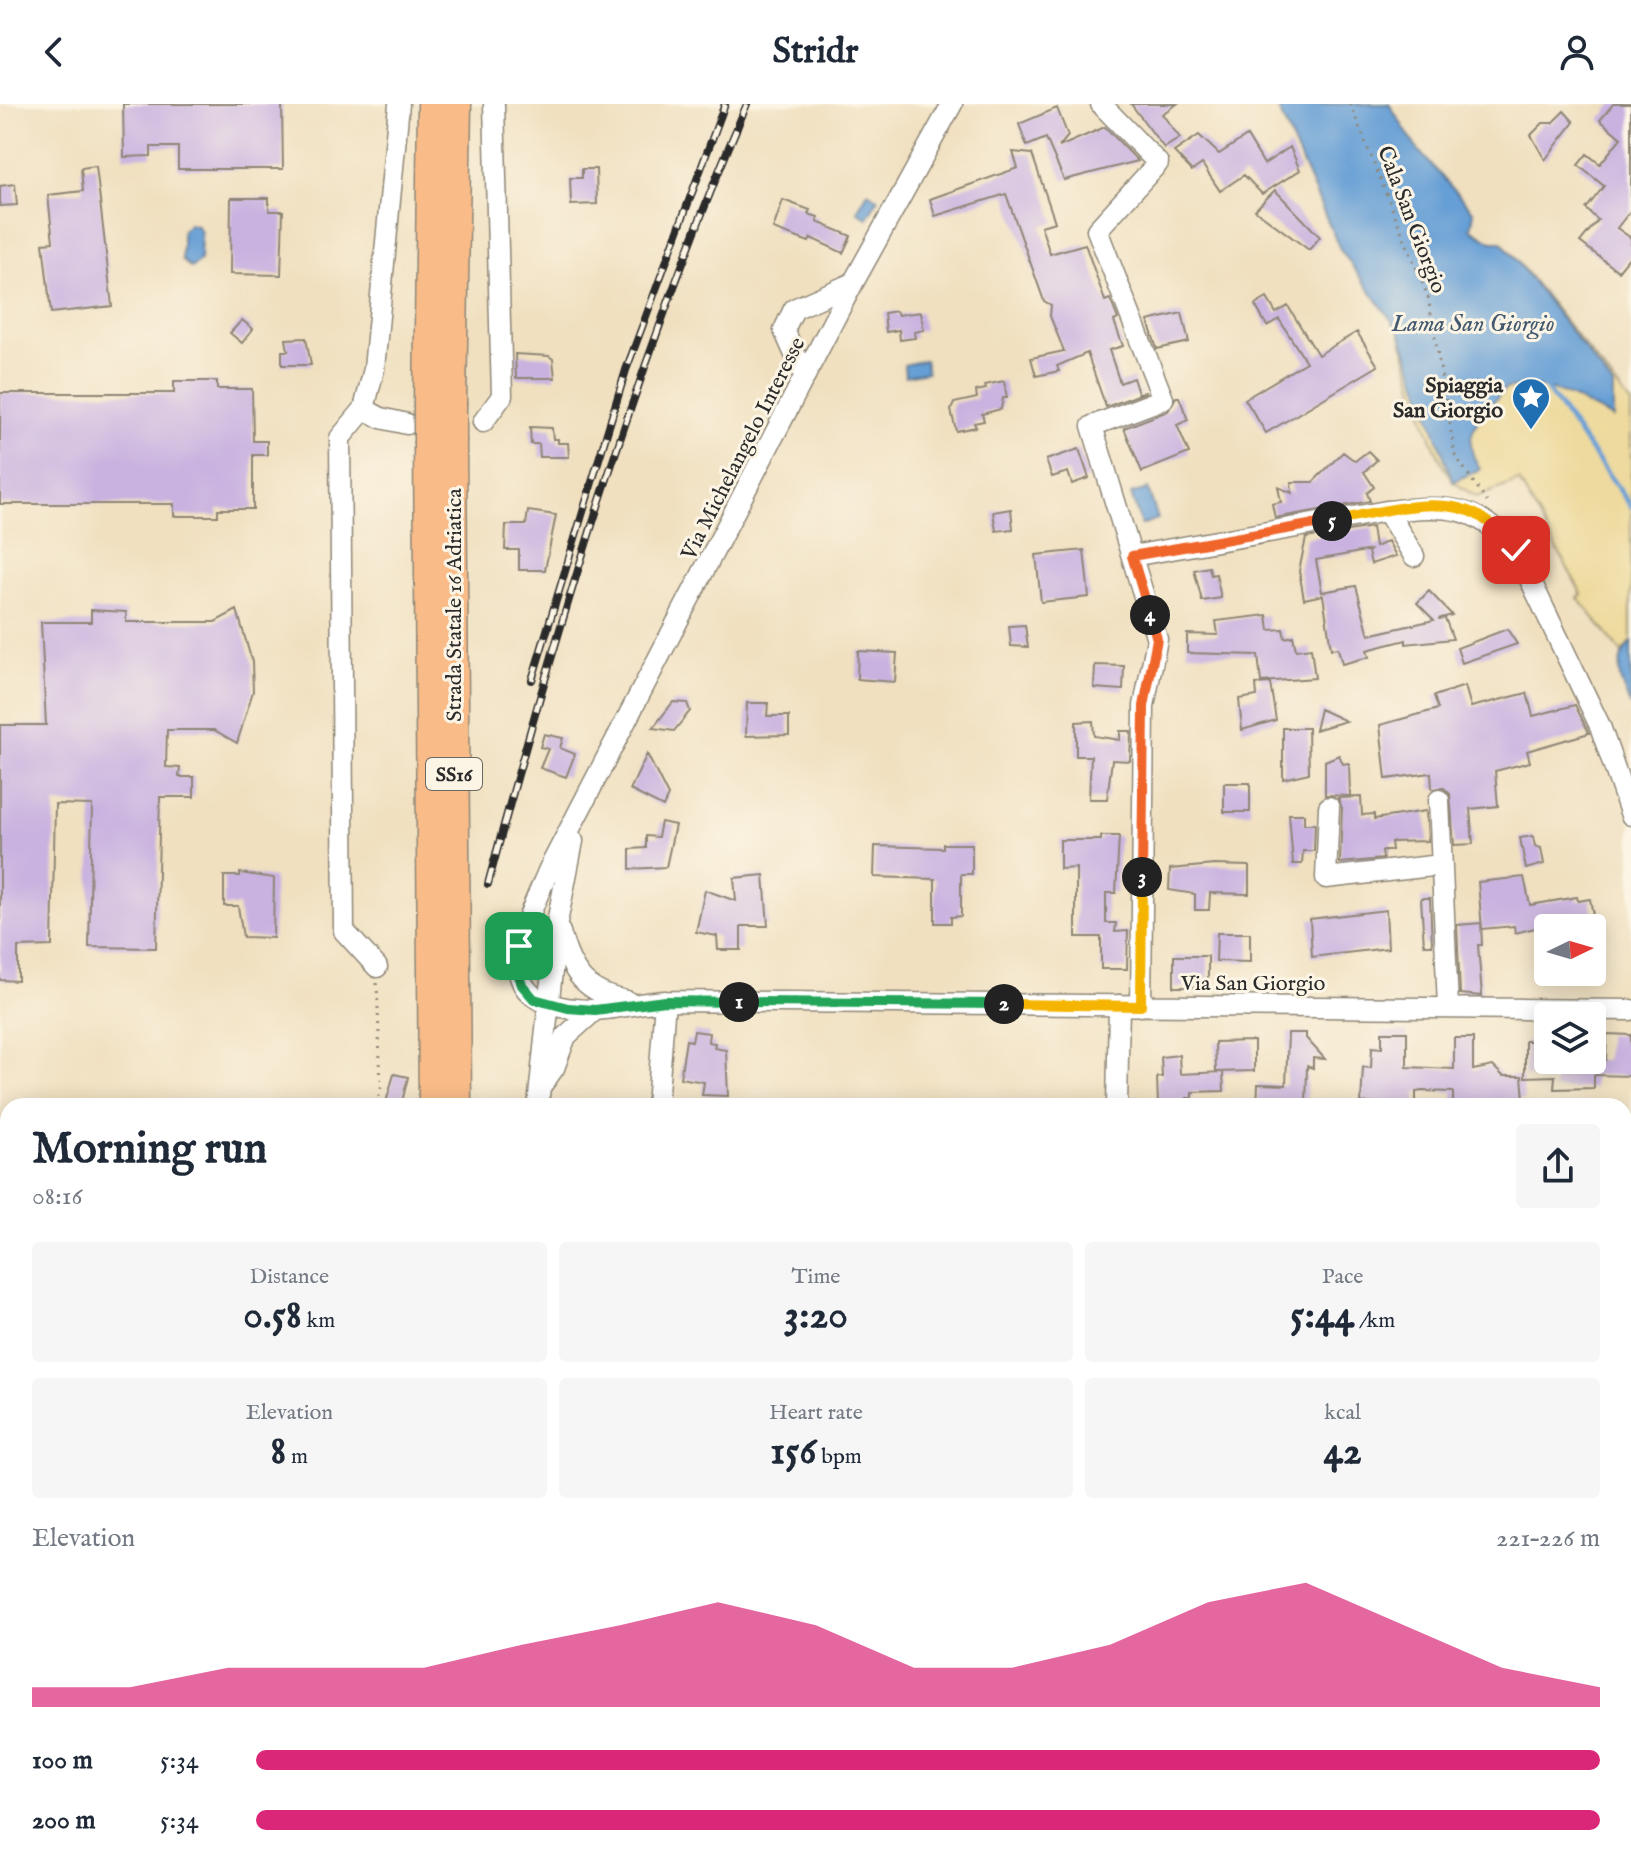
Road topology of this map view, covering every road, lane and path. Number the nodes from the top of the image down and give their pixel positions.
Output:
1 (399, 104) edge
2 (432, 104) edge
3 (457, 104) edge
4 (494, 104) edge
5 (952, 104) edge
6 (1101, 104) edge
7 (1350, 104) edge
8 (853, 283) junction
9 (805, 377) junction
10 (440, 403) junction
11 (364, 409) junction
12 (483, 422) dead end
13 (407, 424) dead end
14 (440, 443) junction
15 (1387, 511) junction
16 (1496, 528) junction
17 (1132, 556) junction
18 (1414, 556) dead end
19 (1439, 800) dead end
20 (1329, 807) dead end
21 (1631, 815) edge
22 (580, 816) junction
23 (1441, 865) junction
24 (557, 923) junction
25 (377, 967) joint
26 (589, 989) junction
27 (549, 1001) junction
28 (665, 1001) junction
29 (635, 1003) junction
30 (1119, 1005) junction
31 (1141, 1006) junction
32 (1448, 1007) junction
33 (595, 1010) junction
34 (1631, 1010) edge
35 (538, 1097) edge
36 (379, 1098) edge
37 (433, 1098) edge
38 (457, 1098) edge
39 (658, 1098) edge
40 (1117, 1098) edge

1 - 11 street
2 - 10 highway, Strada Statale 16 Adriatica / SS16
3 - 10 highway, Strada Statale 16 Adriatica / SS16
4 - 12 street
5 - 8 street, Via Michelangelo Interesse
6 - 17 street
7 - 16 path, Cala San Giorgio
8 - 9 street, Via Michelangelo Interesse
8 - 9 street
9 - 22 street, Via Michelangelo Interesse
10 - 14 highway, Strada Statale 16 Adriatica / SS16, bridge
11 - 13 street
11 - 25 street
14 - 37 highway, Strada Statale 16 Adriatica / SS16
14 - 38 highway, Strada Statale 16 Adriatica / SS16
15 - 16 street
15 - 17 street
15 - 18 street
16 - 21 street
17 - 31 street
19 - 23 street
20 - 23 street
22 - 24 street, Via Michelangelo Interesse
22 - 27 street, Via Michelangelo Interesse
23 - 32 street
24 - 26 street
24 - 27 street, Via Michelangelo Interesse
25 - 36 path
26 - 27 street
26 - 29 street, Via San Giorgio
27 - 33 street, Via San Giorgio
27 - 35 street
28 - 29 street, Via San Giorgio
28 - 30 street, Via San Giorgio
28 - 39 street
29 - 33 street, Via San Giorgio
30 - 31 street, Via San Giorgio
30 - 40 street
31 - 32 street, Via San Giorgio
32 - 34 street, Via San Giorgio
33 - 35 street

